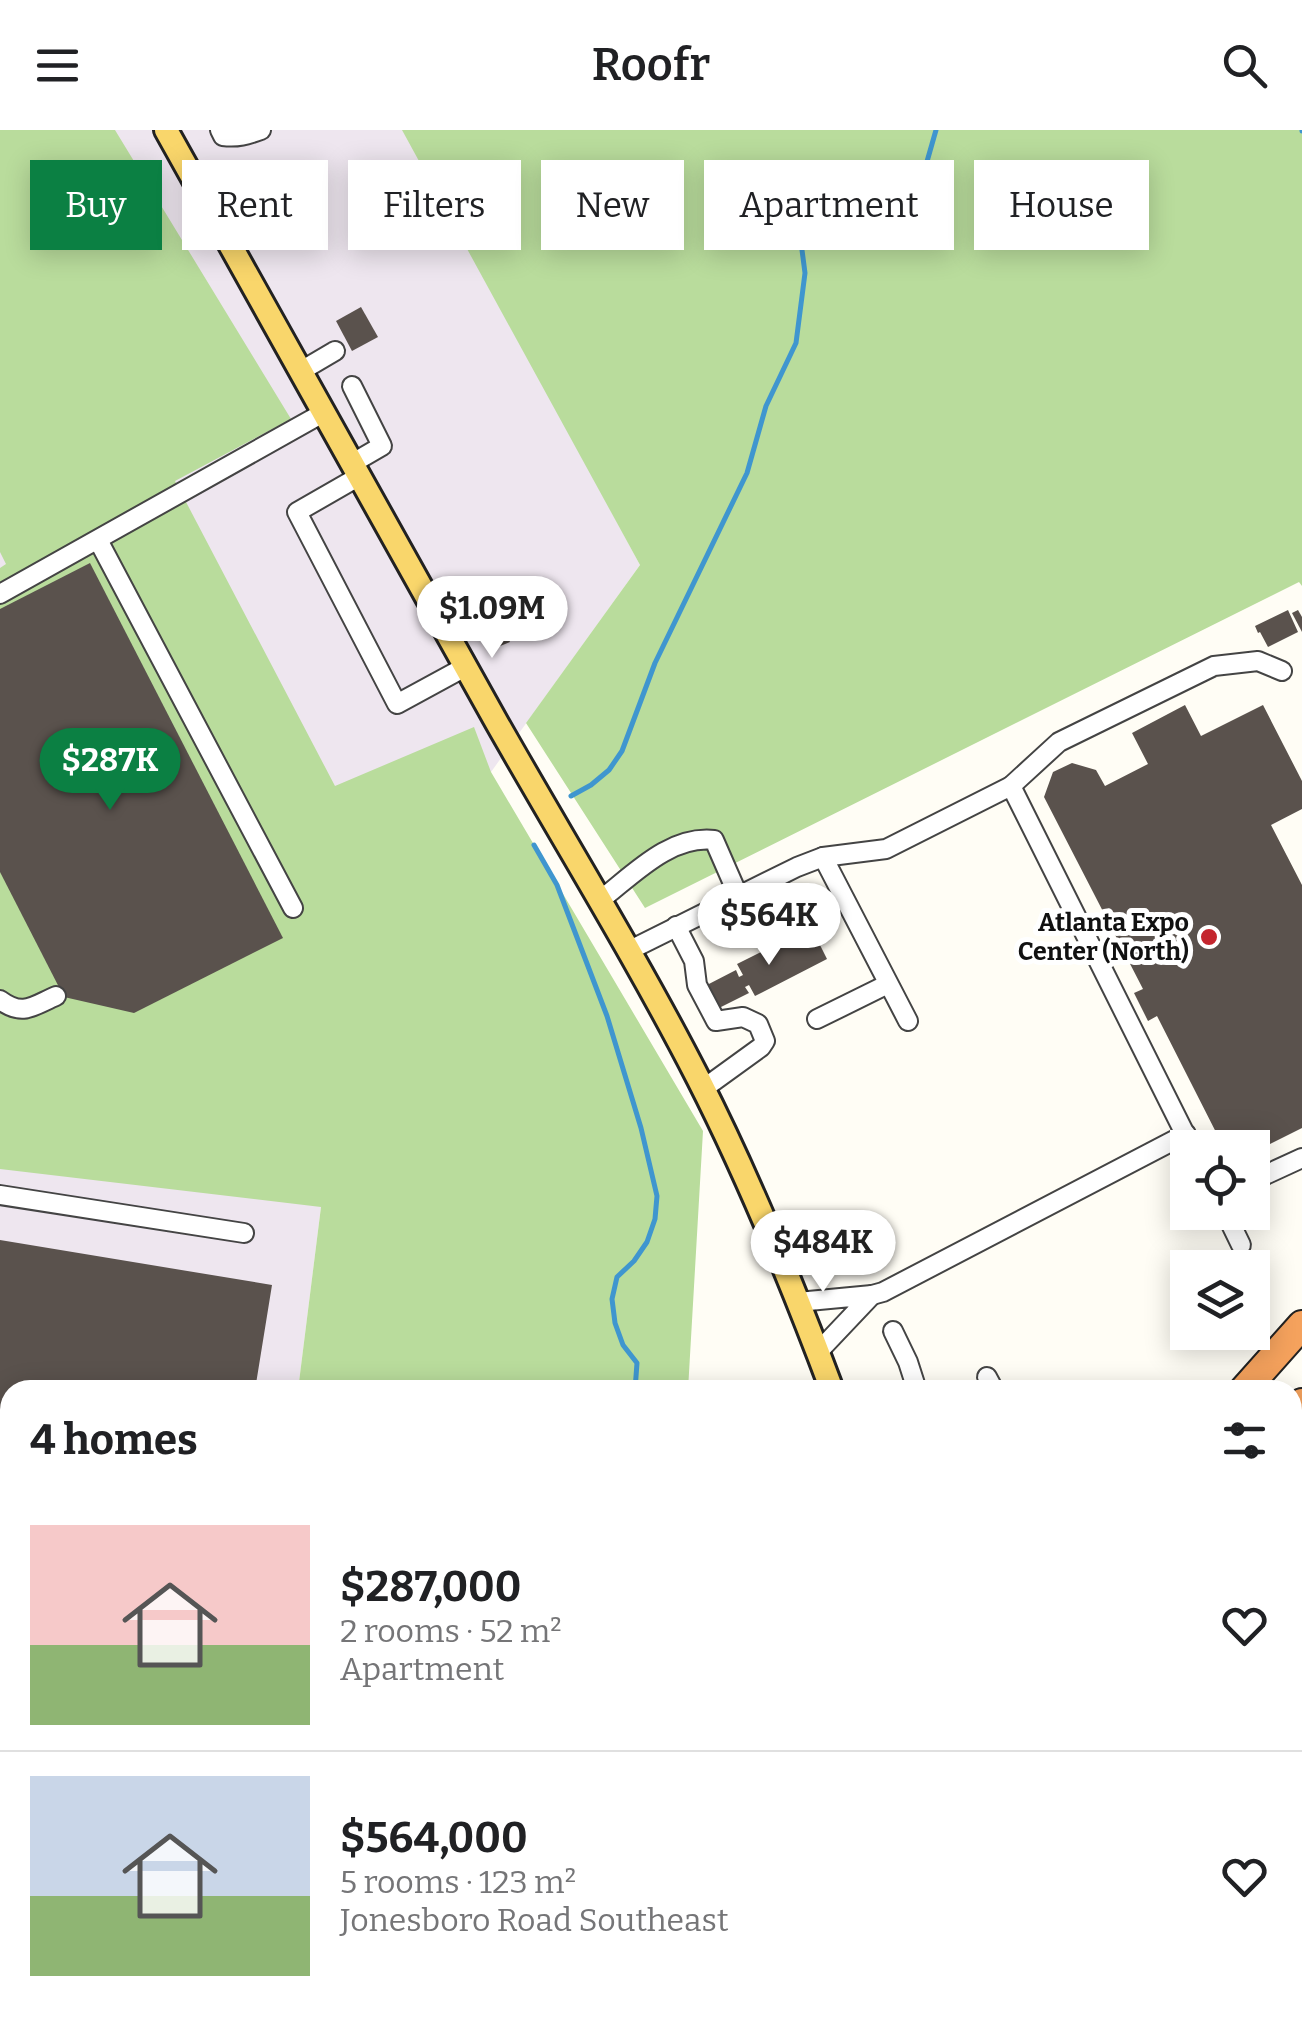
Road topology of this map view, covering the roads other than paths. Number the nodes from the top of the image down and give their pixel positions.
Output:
1 (166, 130) edge
2 (220, 130) edge
3 (261, 130) edge
4 (335, 351) dead end
5 (300, 371) junction
6 (352, 386) dead end
7 (323, 413) junction
8 (354, 470) junction
9 (98, 540) junction
10 (0, 594) edge
11 (466, 667) junction
12 (1282, 671) dead end
13 (1011, 786) junction
14 (823, 857) junction
15 (738, 894) junction
16 (599, 901) junction
17 (293, 908) dead end
18 (676, 926) junction
19 (628, 951) junction
20 (888, 984) junction
21 (56, 996) dead end
22 (0, 1000) edge
23 (817, 1019) dead end
24 (908, 1021) dead end
25 (703, 1089) junction
26 (1183, 1130) edge
27 (1170, 1150) edge
28 (1302, 1158) edge
29 (1270, 1173) edge
30 (0, 1195) edge
31 (1234, 1230) edge
32 (244, 1233) dead end
33 (1241, 1245) dead end
34 (872, 1295) junction
35 (798, 1302) junction
36 (1302, 1325) edge
37 (893, 1331) dead end
38 (818, 1352) junction
39 (828, 1380) edge
40 (914, 1380) edge
41 (1253, 1380) edge

1 - 5 main road
2 - 3 lane
4 - 5 lane
5 - 7 main road
6 - 8 lane
7 - 8 main road
7 - 9 lane
8 - 11 main road
8 - 11 lane
9 - 10 lane
9 - 17 lane
11 - 16 main road
12 - 13 lane
13 - 14 lane
13 - 26 lane
14 - 15 lane
14 - 20 lane
15 - 16 lane
15 - 18 lane
16 - 19 main road
18 - 19 lane
18 - 25 lane
19 - 25 main road
20 - 23 lane
20 - 24 lane
21 - 22 lane
25 - 35 main road
27 - 34 lane
28 - 29 lane
30 - 32 lane
31 - 33 lane
34 - 35 lane
34 - 38 lane
35 - 38 main road
36 - 41 highway
37 - 40 lane
38 - 39 main road

